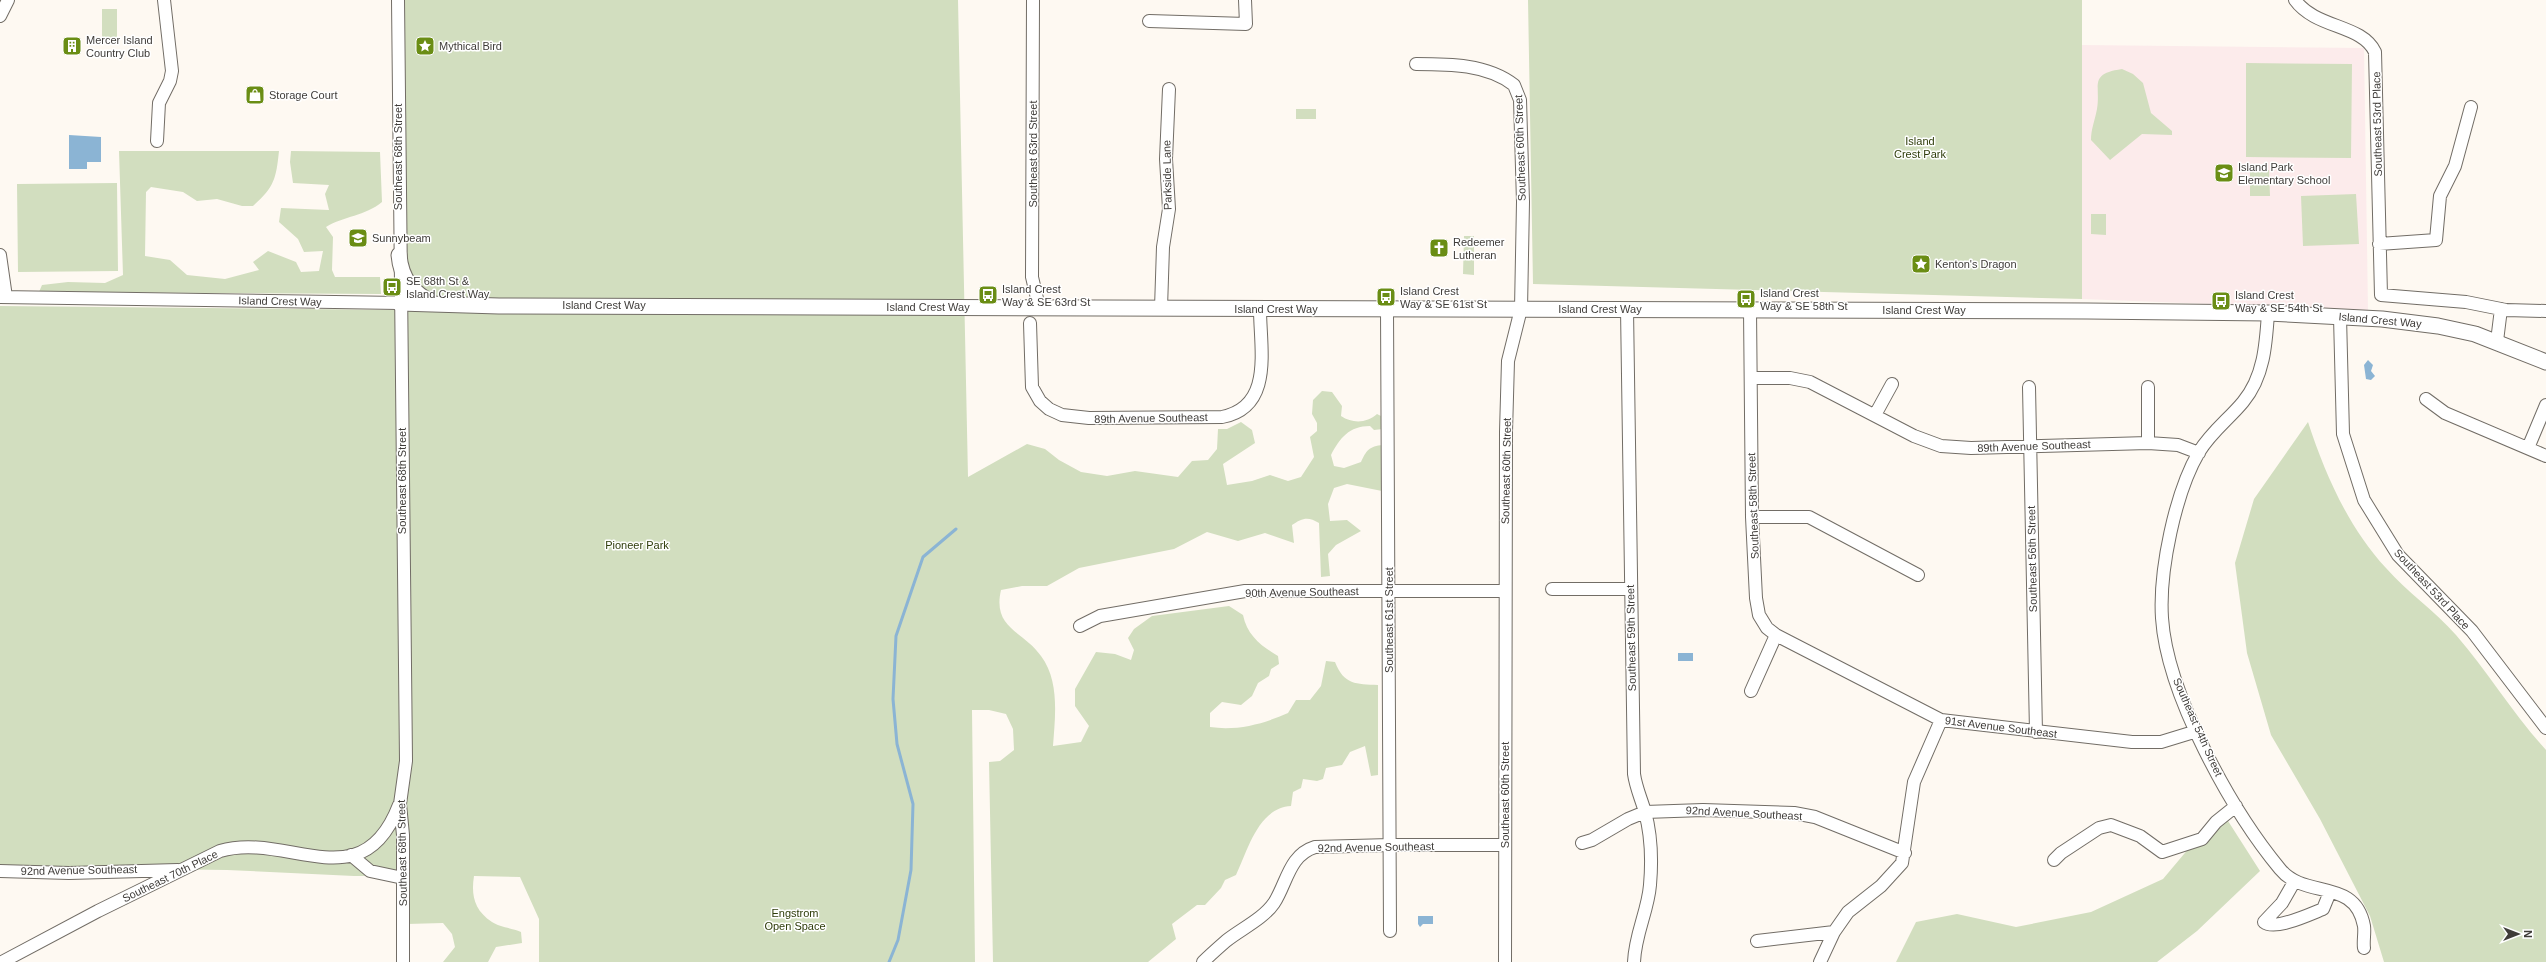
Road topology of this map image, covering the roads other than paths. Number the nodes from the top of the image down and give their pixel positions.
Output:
1 (8, 0) edge
2 (164, 0) edge
3 (398, 0) edge
4 (1033, 0) edge
5 (1245, 0) edge
6 (2295, 0) edge
7 (0, 16) edge
8 (1149, 21) dead end
9 (1416, 64) dead end
10 (1169, 89) dead end
11 (2472, 107) dead end
12 (158, 141) dead end
13 (2379, 244) junction
14 (0, 255) edge
15 (399, 255) junction
16 (3, 297) edge
17 (399, 303) junction
18 (435, 304) junction
19 (1039, 307) junction
20 (1161, 308) junction
21 (1260, 308) junction
22 (1521, 308) junction
23 (1387, 309) junction
24 (1627, 309) junction
25 (2501, 309) junction
26 (1750, 310) junction
27 (2546, 311) edge
28 (2268, 313) junction
29 (2340, 316) junction
30 (1030, 323) dead end
31 (2497, 341) junction
32 (2546, 362) edge
33 (1751, 378) junction
34 (1892, 384) dead end
35 (2029, 386) dead end
36 (2148, 387) dead end
37 (2426, 399) dead end
38 (2546, 405) edge
39 (1875, 415) junction
40 (2148, 443) junction
41 (2030, 446) junction
42 (2528, 448) junction
43 (2199, 453) junction
44 (2546, 456) edge
45 (1752, 517) junction
46 (1918, 575) dead end
47 (1552, 590) dead end
48 (1630, 590) junction
49 (1389, 591) junction
50 (1505, 591) junction
51 (1080, 626) dead end
52 (1776, 635) junction
53 (1751, 691) dead end
54 (1941, 720) junction
55 (2546, 728) edge
56 (2197, 731) junction
57 (2036, 732) junction
58 (400, 804) junction
59 (2236, 806) junction
60 (1645, 812) junction
61 (1582, 843) dead end
62 (1390, 845) junction
63 (1505, 845) junction
64 (1905, 853) junction
65 (351, 855) junction
66 (2054, 860) dead end
67 (181, 870) junction
68 (0, 871) edge
69 (403, 878) junction
70 (2294, 882) junction
71 (2330, 892) junction
72 (1390, 931) dead end
73 (1834, 932) junction
74 (1757, 941) dead end
75 (2364, 948) dead end
76 (2, 962) edge
77 (403, 962) edge
78 (1203, 962) edge
79 (1505, 962) edge
80 (1634, 962) edge
81 (1820, 962) edge

1 - 7 street
2 - 12 street
3 - 15 street, Southeast 68th Street
4 - 19 street, Southeast 63rd Street
5 - 8 street
6 - 13 street, Southeast 53rd Place
9 - 22 street, Southeast 60th Street
10 - 20 street, Parkside Lane
11 - 13 street
13 - 25 street, Southeast 53rd Place
14 - 16 street
15 - 17 street, Southeast 68th Street
15 - 18 main road
16 - 17 street, Island Crest Way
17 - 18 main road, Island Crest Way
17 - 58 street, Southeast 68th Street
18 - 19 main road, Island Crest Way
19 - 20 main road, Island Crest Way
20 - 21 main road, Island Crest Way
21 - 23 main road, Island Crest Way
21 - 30 street, 89th Avenue Southeast
22 - 23 main road, Island Crest Way
22 - 24 main road, Island Crest Way
22 - 50 street, Southeast 60th Street
23 - 49 street, Southeast 61st Street
24 - 26 main road, Island Crest Way
24 - 48 street, Southeast 59th Street
25 - 27 street
25 - 31 street
26 - 28 main road, Island Crest Way
26 - 33 street, Southeast 58th Street
28 - 29 main road, Island Crest Way
28 - 43 street, Southeast 54th Street
29 - 31 main road, Island Crest Way
29 - 55 street, Southeast 53rd Place
31 - 32 main road, Island Crest Way
33 - 39 street, 89th Avenue Southeast
33 - 45 street, Southeast 58th Street
34 - 39 street
35 - 41 street, Southeast 56th Street
36 - 40 street
37 - 42 street
38 - 42 street
39 - 41 street, 89th Avenue Southeast
40 - 41 street, 89th Avenue Southeast
40 - 43 street, 89th Avenue Southeast
41 - 57 street, Southeast 56th Street
42 - 44 street
43 - 56 street, Southeast 54th Street
45 - 46 street
45 - 52 street, Southeast 58th Street
47 - 48 street
48 - 60 street, Southeast 59th Street
49 - 50 street, 90th Avenue Southeast
49 - 51 street, 90th Avenue Southeast
49 - 62 street, Southeast 61st Street
50 - 63 street, Southeast 60th Street
52 - 53 street
52 - 54 street, 91st Avenue Southeast
54 - 57 street, 91st Avenue Southeast
54 - 64 street
56 - 57 street, 91st Avenue Southeast
56 - 59 street, Southeast 54th Street
58 - 65 street, Southeast 70th Place
58 - 69 street, Southeast 68th Street
59 - 66 street
59 - 70 street, Southeast 54th Street
60 - 61 street, 92nd Avenue Southeast
60 - 64 street, 92nd Avenue Southeast
60 - 80 street, Southeast 59th Street
62 - 63 street, 92nd Avenue Southeast
62 - 72 street, Southeast 61st Street
62 - 78 street, 92nd Avenue Southeast
63 - 79 street, Southeast 60th Street
64 - 73 street
65 - 67 street, Southeast 70th Place
65 - 69 street
67 - 68 street, 92nd Avenue Southeast
67 - 76 street, Southeast 70th Place
69 - 77 street, Southeast 68th Street
70 - 71 street, Southeast 54th Street
70 - 71 street
71 - 75 street, Southeast 54th Street
73 - 74 street
73 - 81 street

